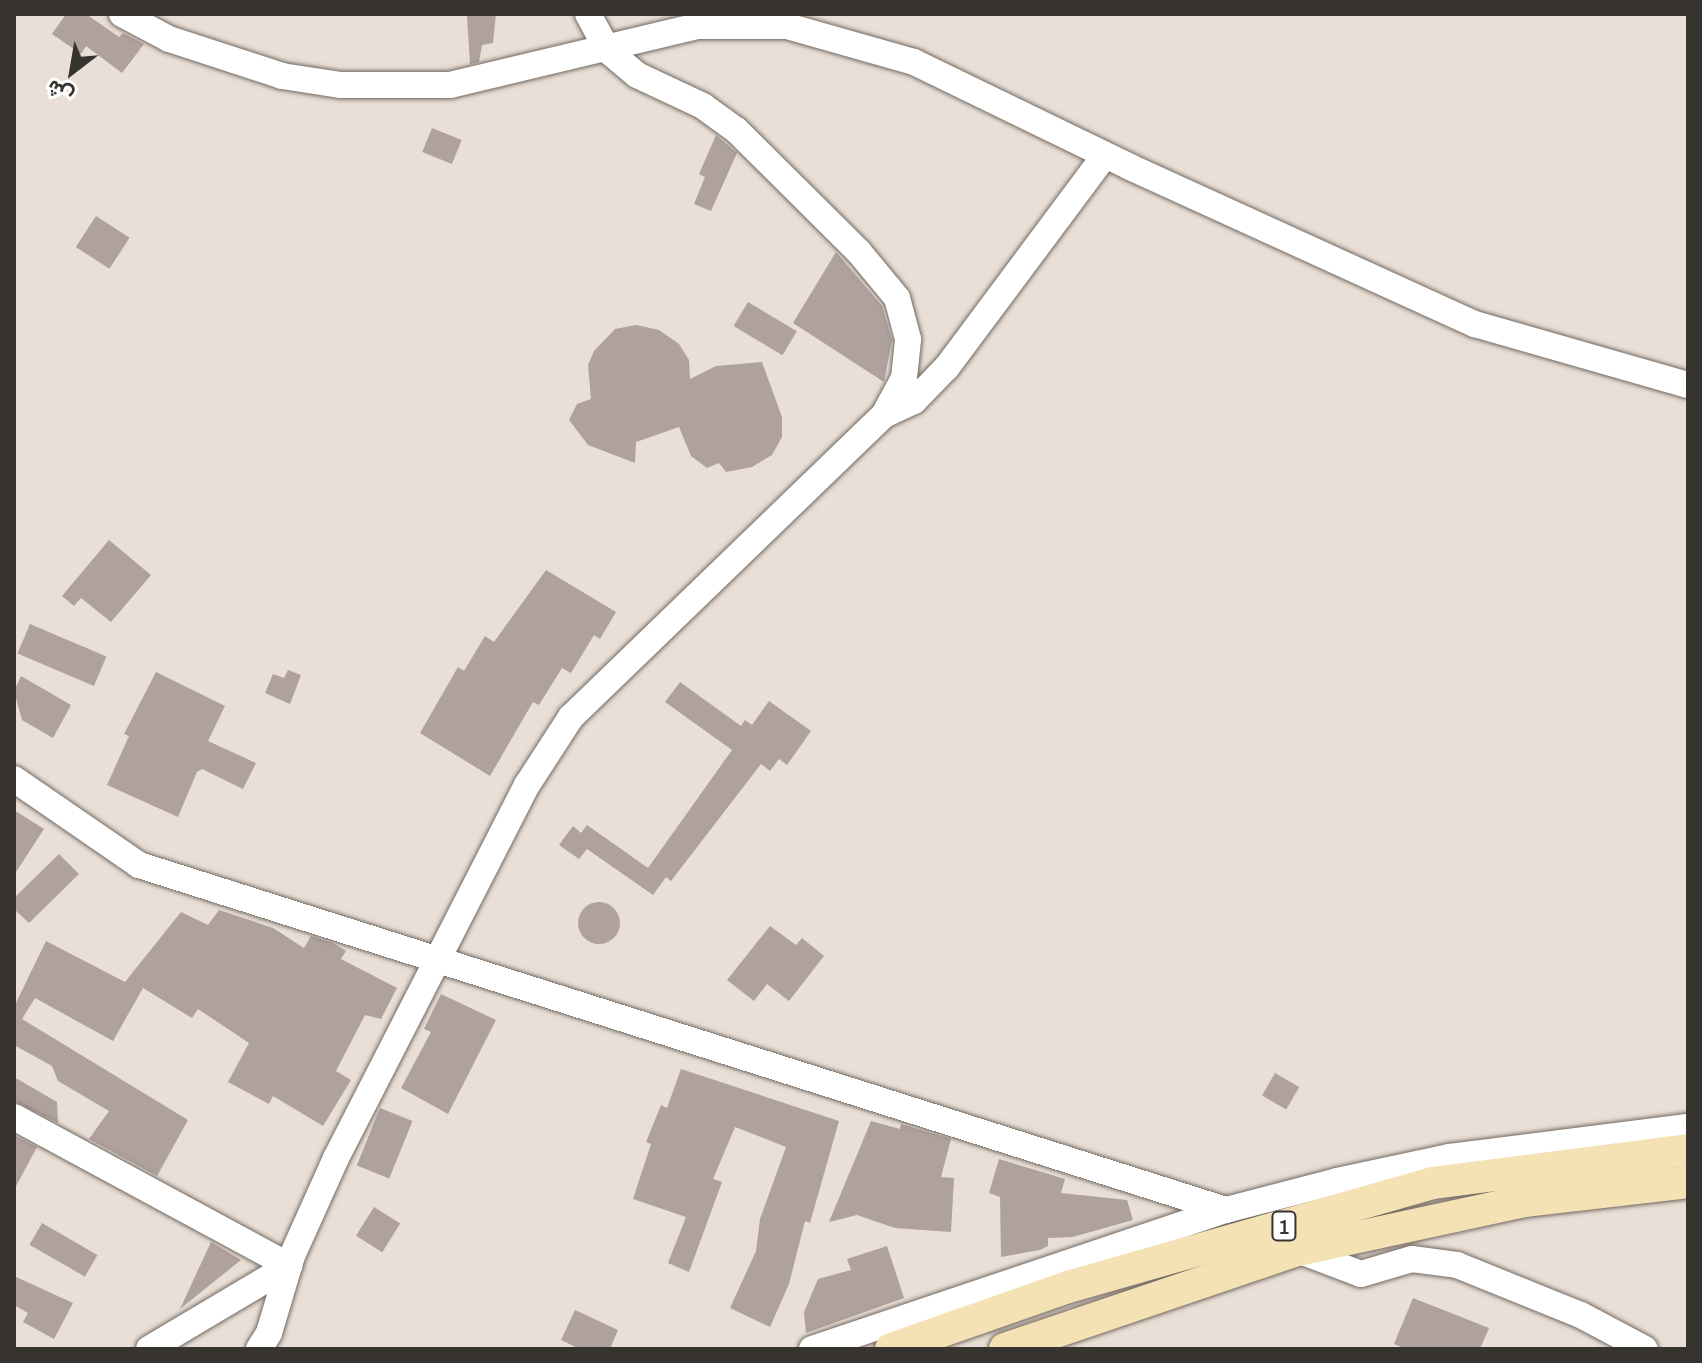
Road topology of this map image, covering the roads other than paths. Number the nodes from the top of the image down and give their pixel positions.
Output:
1 (122, 14) edge
2 (588, 14) edge
3 (608, 51) junction
4 (1105, 155) junction
5 (1688, 385) edge
6 (884, 415) junction
7 (14, 779) edge
8 (440, 962) junction
9 (14, 1117) edge
10 (1682, 1133) edge
11 (1688, 1182) edge
12 (1226, 1210) junction
13 (1298, 1250) junction
14 (289, 1266) junction
15 (149, 1349) edge
16 (259, 1349) edge
17 (812, 1349) edge
18 (891, 1349) edge
19 (1005, 1349) edge
20 (1645, 1349) edge

1 - 3 street
2 - 3 street
3 - 4 street
3 - 6 street
4 - 5 street
4 - 6 street
6 - 8 street
7 - 8 street
8 - 12 street
8 - 14 street
9 - 14 street
10 - 12 street
10 - 18 main road, 1
11 - 13 main road, 1
12 - 17 street
13 - 19 main road, 1
13 - 20 street
14 - 15 street
14 - 16 street

